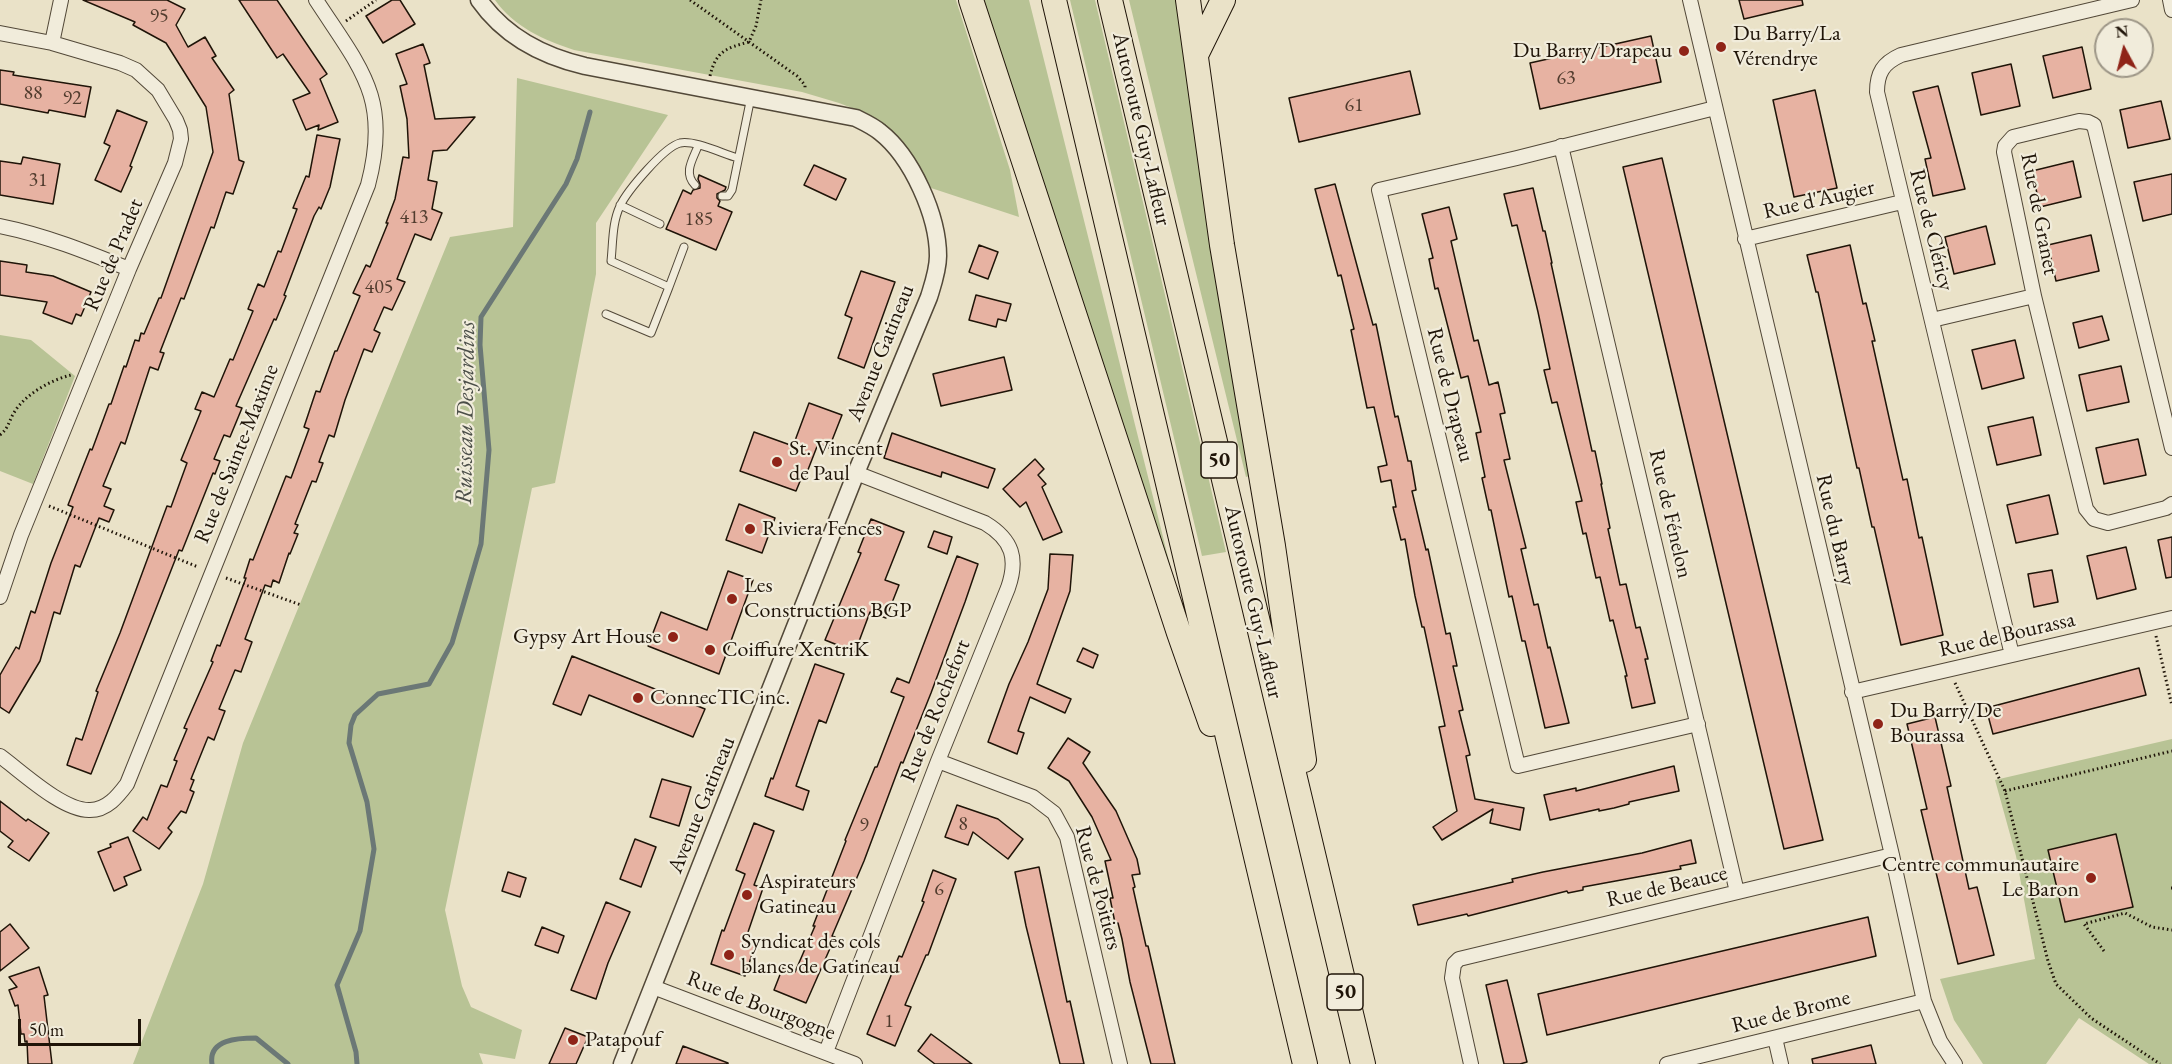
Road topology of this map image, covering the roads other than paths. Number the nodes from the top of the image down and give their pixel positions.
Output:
1 (61, 0) edge
2 (316, 0) edge
3 (479, 0) edge
4 (971, 0) edge
5 (1054, 0) edge
6 (1110, 0) edge
7 (1188, 0) edge
8 (1223, 0) edge
9 (1690, 0) edge
10 (2132, 0) edge
11 (2170, 0) edge
12 (2172, 10) edge
13 (0, 33) edge
14 (52, 43) junction
15 (1196, 55) junction
16 (751, 97) junction
17 (1715, 108) junction
18 (698, 146) junction
19 (1561, 146) junction
20 (738, 158) junction
21 (695, 185) dead end
22 (722, 196) dead end
23 (1902, 202) junction
24 (620, 205) junction
25 (660, 224) dead end
26 (0, 226) edge
27 (1745, 239) junction
28 (684, 247) dead end
29 (129, 268) junction
30 (669, 287) junction
31 (2034, 296) junction
32 (606, 314) dead end
33 (1932, 320) junction
34 (2172, 448) edge
35 (856, 473) junction
36 (2172, 504) edge
37 (0, 597) edge
38 (2172, 618) edge
39 (2012, 655) junction
40 (1852, 692) junction
41 (1698, 724) junction
42 (0, 756) edge
43 (938, 761) junction
44 (1251, 833) junction
45 (1892, 855) junction
46 (1737, 892) junction
47 (1328, 919) junction
48 (653, 987) junction
49 (1924, 1001) junction
50 (1775, 1038) junction
51 (826, 1052) junction
52 (622, 1064) edge
53 (855, 1064) edge
54 (1120, 1064) edge
55 (1305, 1064) edge
56 (1363, 1064) edge
57 (1471, 1064) edge
58 (1667, 1064) edge
59 (1781, 1064) edge
60 (1955, 1064) edge

1 - 14 street
2 - 42 street, Rue de Sainte-Maxime
3 - 16 street, Avenue Gatineau
4 - 44 highway
5 - 44 highway, 50
6 - 47 highway, Autoroute Guy-Lafleur / 50
7 - 15 highway
8 - 15 highway
9 - 17 street, Rue du Barry
10 - 23 street, Rue de Cléricy
11 - 12 street
13 - 14 street, Rue de Pradet
14 - 29 street, Rue de Pradet
15 - 47 highway
16 - 20 lane
16 - 35 street, Avenue Gatineau
17 - 19 street, Rue de Drapeau
17 - 27 street, Rue du Barry
18 - 20 lane
18 - 21 lane
18 - 24 lane
19 - 41 street, Rue de Fénelon
19 - 41 street, Rue de Drapeau
20 - 22 lane
23 - 27 street, Rue d'Augier
23 - 33 street, Rue de Cléricy
24 - 25 lane
24 - 30 lane
26 - 29 street
27 - 40 street, Rue du Barry
28 - 30 lane
29 - 37 street, Rue de Pradet
30 - 32 lane
31 - 33 street
31 - 34 street, Rue de Granet
31 - 36 street, Rue de Granet
33 - 39 street, Rue de Cléricy
35 - 43 street, Rue de Rochefort
35 - 48 street, Avenue Gatineau
38 - 39 street, Rue de Bourassa
39 - 40 street, Rue de Bourassa
40 - 45 street, Rue du Barry
41 - 46 street, Rue de Fénelon
43 - 51 street, Rue de Rochefort
43 - 54 street, Rue de Poitiers
44 - 55 highway, 50
45 - 46 street, Rue de Beauce
45 - 49 street, Rue du Barry
46 - 57 street, Rue de Beauce
47 - 56 highway, Autoroute Guy-Lafleur / 50
48 - 51 street, Rue de Bourgogne
48 - 52 street, Avenue Gatineau
49 - 50 street, Rue de Brome
49 - 60 street, Rue du Barry
50 - 58 street, Rue de Brome
50 - 59 street
51 - 53 street, Rue de Bourgogne

